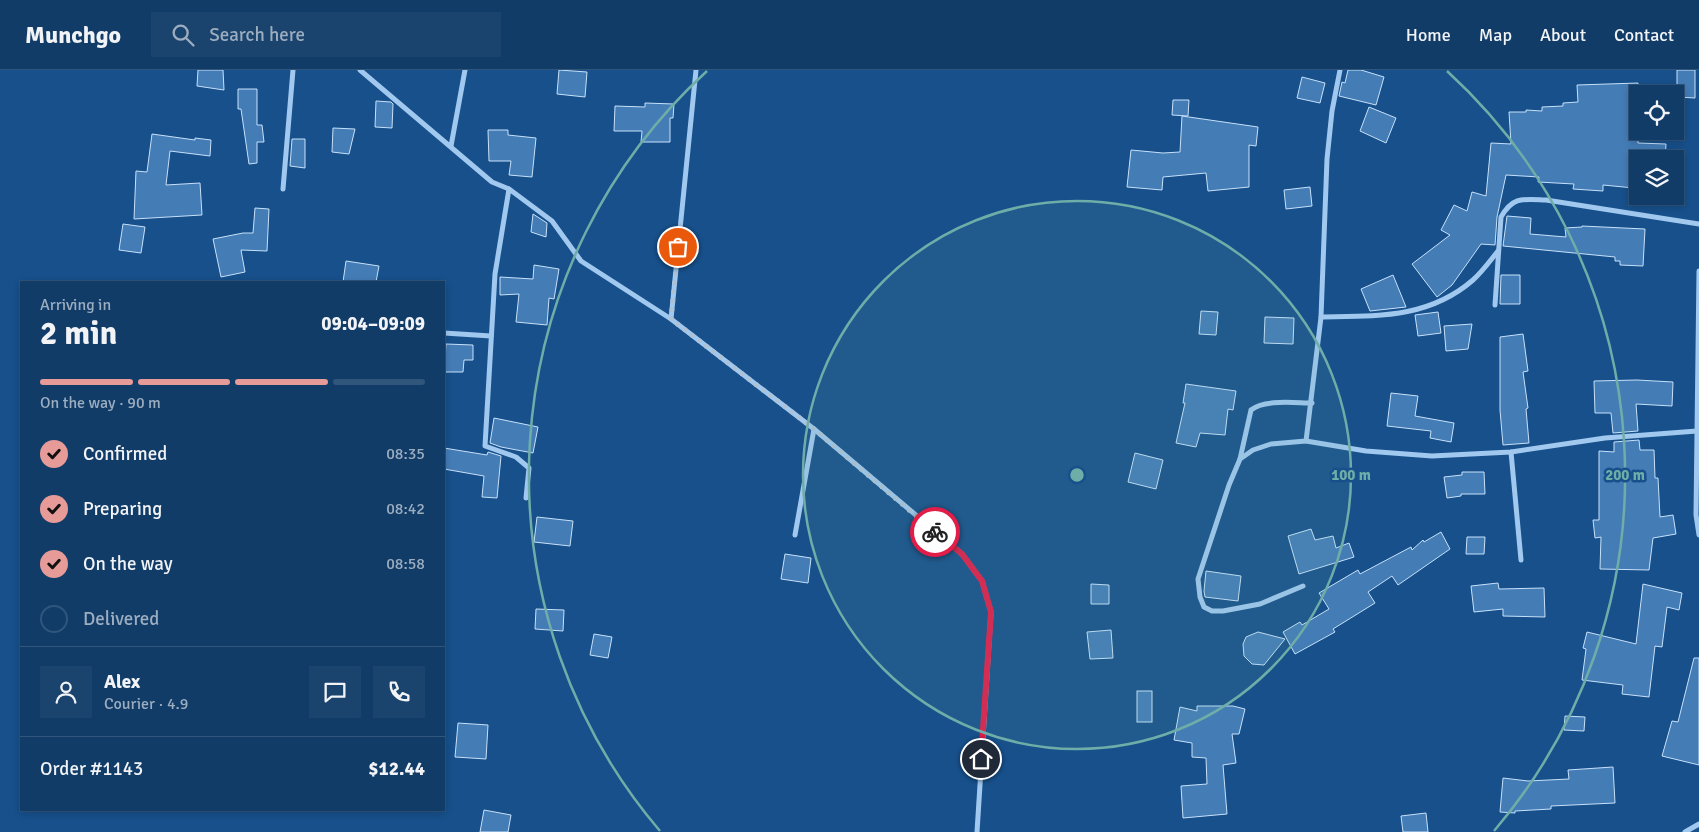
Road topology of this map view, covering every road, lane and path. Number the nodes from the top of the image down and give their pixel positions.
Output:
1 (293, 70) edge
2 (360, 70) edge
3 (465, 70) edge
4 (696, 70) edge
5 (1340, 70) edge
6 (451, 146) junction
7 (283, 189) dead end
8 (509, 189) junction
9 (1699, 224) edge
10 (1498, 251) junction
11 (1699, 271) edge
12 (1496, 305) dead end
13 (1321, 317) junction
14 (671, 319) junction
15 (445, 333) edge
16 (491, 336) junction
17 (1312, 403) junction
18 (814, 429) junction
19 (1697, 431) junction
20 (1306, 441) junction
21 (1511, 452) junction
22 (1240, 459) junction
23 (526, 498) dead end
24 (795, 534) dead end
25 (1699, 536) edge
26 (1522, 560) dead end
27 (1304, 586) dead end
28 (1699, 824) edge
29 (977, 832) edge
30 (1685, 832) edge

1 - 7 street
2 - 6 street
3 - 6 street
4 - 14 street
5 - 13 street
6 - 8 street
8 - 14 street
8 - 16 street
9 - 10 street
10 - 12 street
10 - 13 street
11 - 19 street
13 - 17 street
14 - 18 street
15 - 16 street
16 - 23 street
17 - 20 street
17 - 22 street
18 - 24 street
18 - 29 street
19 - 21 street
19 - 25 street
20 - 21 street
20 - 22 street
21 - 26 street
22 - 27 street
28 - 30 street

